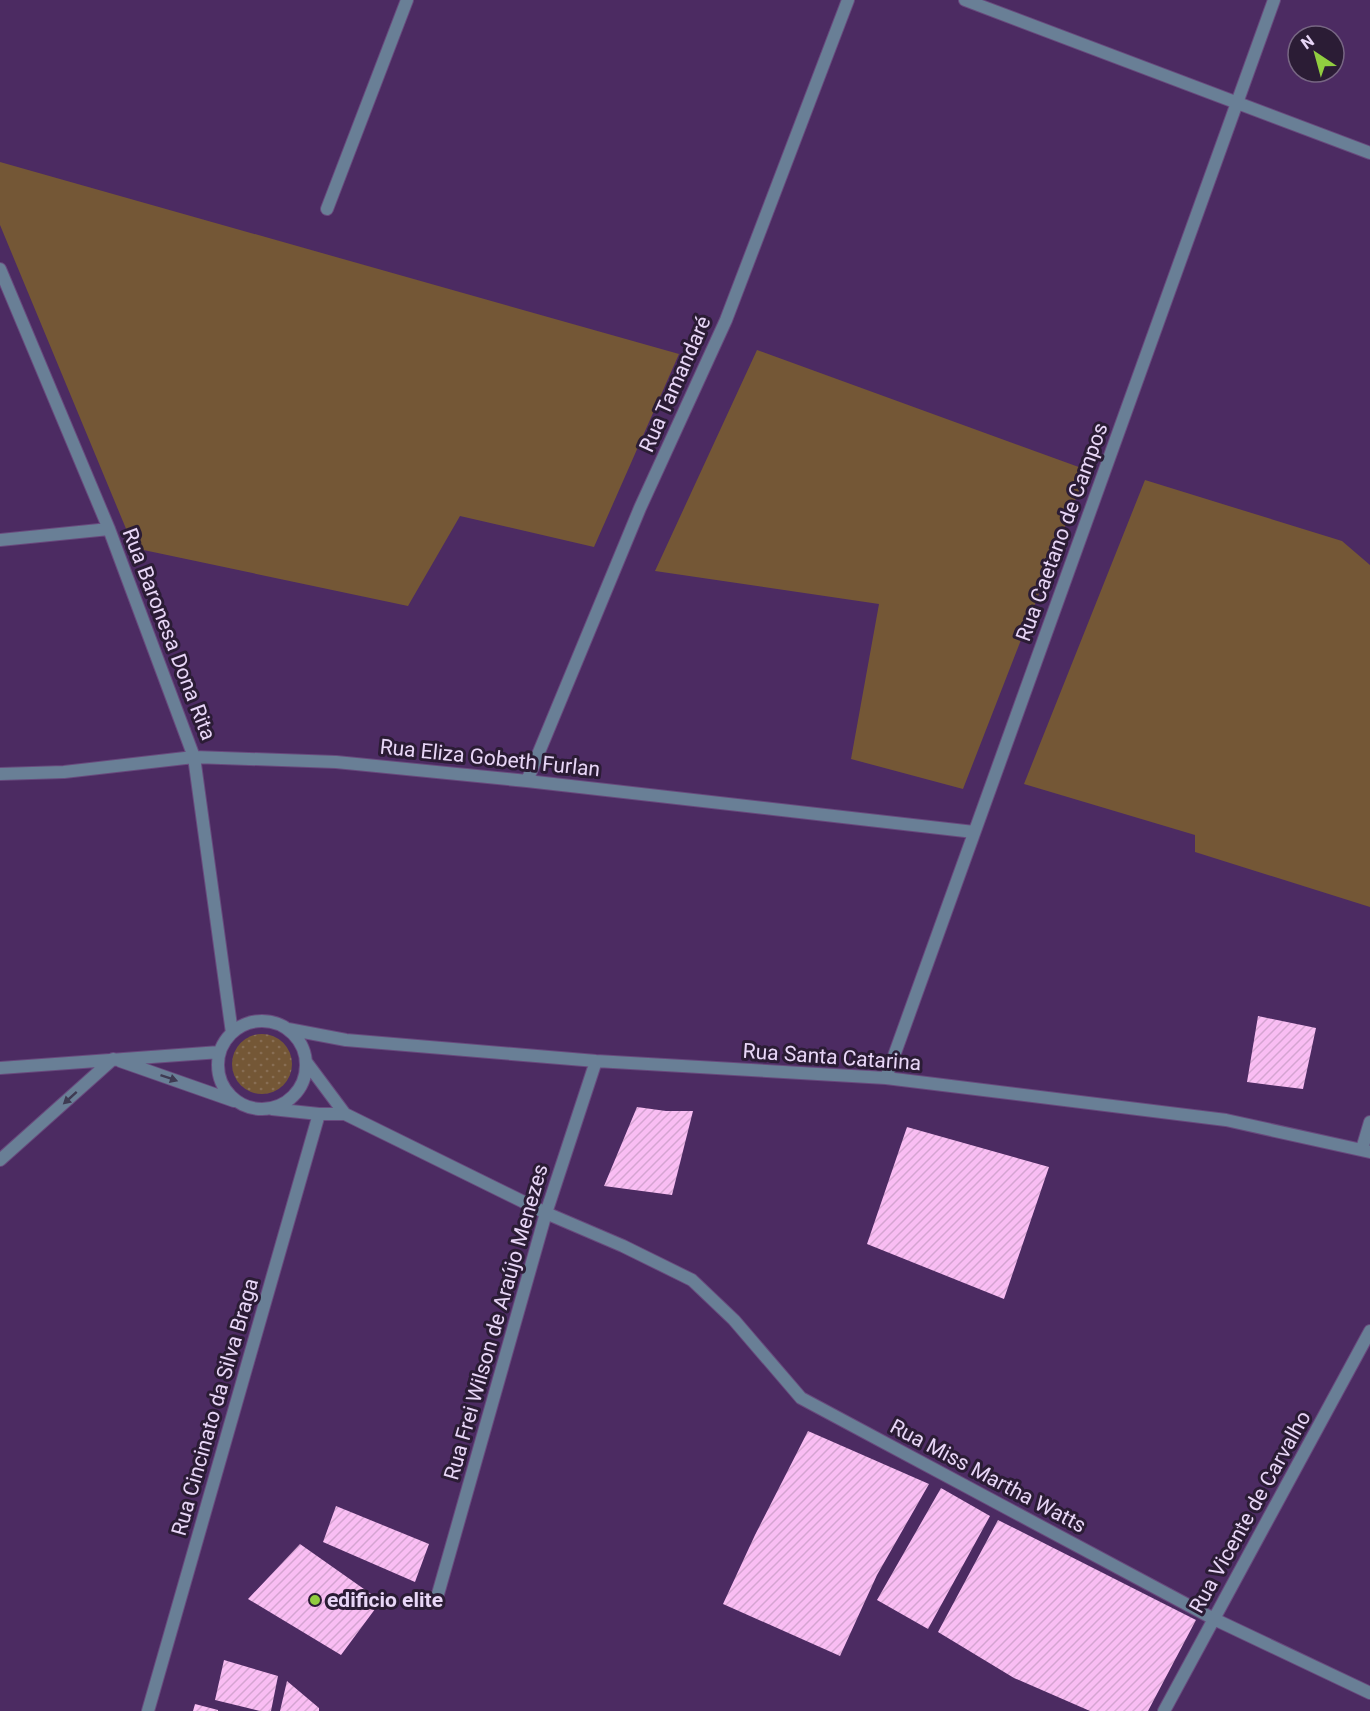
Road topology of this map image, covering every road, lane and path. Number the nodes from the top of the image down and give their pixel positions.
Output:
1 (407, 0) edge
2 (848, 0) edge
3 (965, 0) edge
4 (1274, 0) edge
5 (1237, 103) junction
6 (1370, 153) edge
7 (327, 209) dead end
8 (0, 269) edge
9 (109, 529) junction
10 (0, 540) edge
11 (194, 757) junction
12 (0, 774) edge
13 (527, 781) junction
14 (974, 832) junction
15 (288, 1029) junction
16 (232, 1033) junction
17 (220, 1052) junction
18 (113, 1059) junction
19 (596, 1061) junction
20 (307, 1063) junction
21 (0, 1068) edge
22 (886, 1078) junction
23 (236, 1101) junction
24 (272, 1108) junction
25 (319, 1114) junction
26 (345, 1114) junction
27 (1370, 1122) edge
28 (1366, 1151) edge
29 (0, 1160) edge
30 (546, 1213) junction
31 (1370, 1331) edge
32 (438, 1594) dead end
33 (1214, 1618) junction
34 (1370, 1693) edge
35 (148, 1711) edge
36 (1164, 1711) edge

1 - 7 street
2 - 13 street, Rua Tamandaré
3 - 5 street
4 - 5 street, Rua Caetano de Campos
5 - 6 street
5 - 14 street, Rua Caetano de Campos
8 - 9 street, Rua Baronesa Dona Rita
9 - 10 street
9 - 11 street, Rua Baronesa Dona Rita
11 - 12 street, Rua Eliza Gobeth Furlan
11 - 13 street, Rua Eliza Gobeth Furlan
11 - 16 street, Rua Baronesa Dona Rita
13 - 14 street, Rua Eliza Gobeth Furlan
14 - 22 street, Rua Caetano de Campos
15 - 16 street
15 - 19 street, Rua Santa Catarina
15 - 20 street
16 - 17 street
17 - 18 street
17 - 23 street
18 - 21 street
18 -> 23 street
18 -> 29 street
19 - 22 street, Rua Santa Catarina
19 - 30 street, Rua Frei Wilson de Araújo Menezes
20 - 24 street
20 - 26 street
22 - 28 street, Rua Santa Catarina
23 - 24 street
24 - 25 street
25 - 26 street
25 - 35 street, Rua Cincinato da Silva Braga
26 - 30 street, Rua Miss Martha Watts
27 - 28 street
30 - 32 street, Rua Frei Wilson de Araújo Menezes
30 - 33 street, Rua Miss Martha Watts
31 - 33 street, Rua Vicente de Carvalho
33 - 34 street, Rua Miss Martha Watts
33 - 36 street, Rua Vicente de Carvalho

